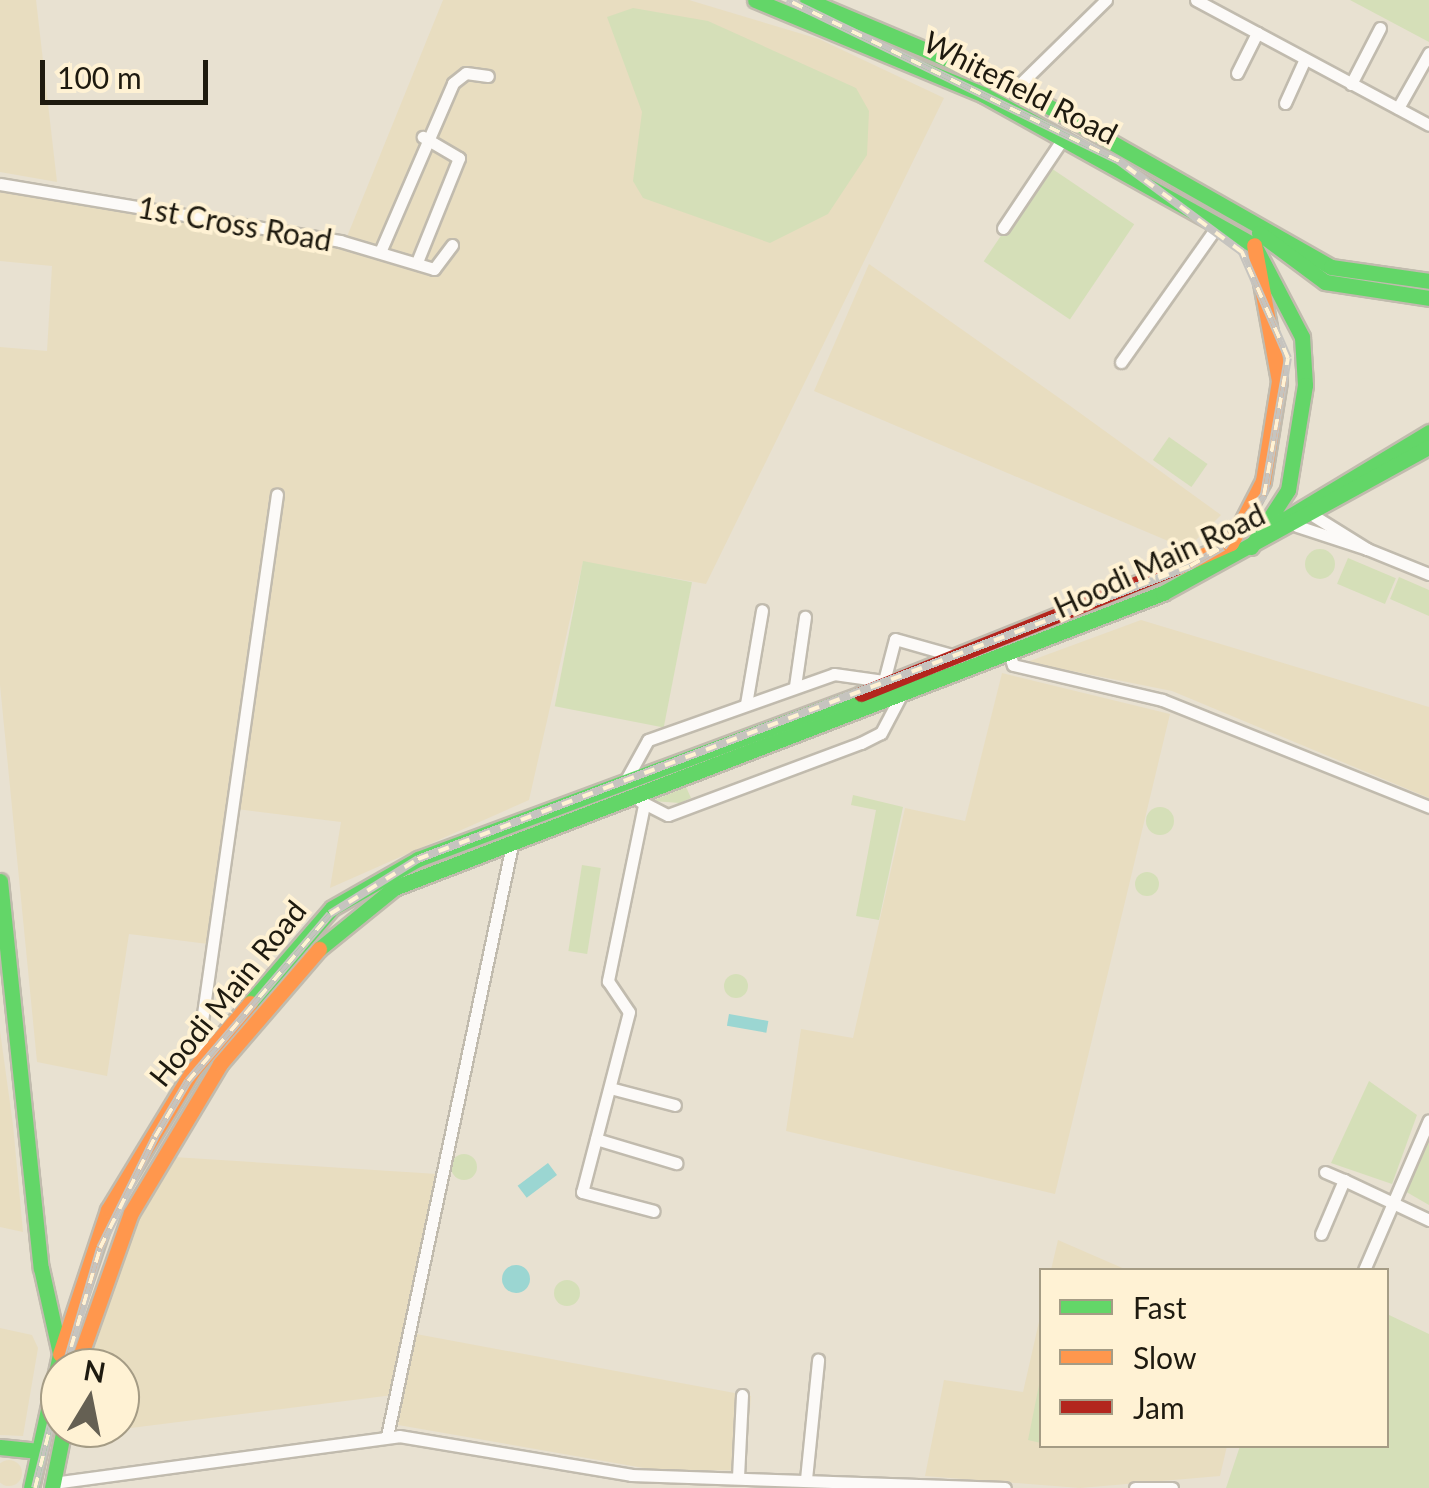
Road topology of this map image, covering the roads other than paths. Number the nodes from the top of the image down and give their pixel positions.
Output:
1 (755, 0) edge
2 (807, 0) edge
3 (1106, 0) edge
4 (1196, 0) edge
5 (1380, 28) dead end
6 (1258, 33) junction
7 (1429, 52) edge
8 (1305, 59) junction
9 (1237, 74) dead end
10 (488, 76) dead end
11 (1351, 84) junction
12 (1016, 88) junction
13 (1285, 102) dead end
14 (1398, 108) junction
15 (1429, 125) edge
16 (1064, 137) junction
17 (423, 138) junction
18 (0, 184) edge
19 (1250, 221) junction
20 (1218, 225) junction
21 (1003, 228) dead end
22 (1254, 244) junction
23 (452, 246) dead end
24 (380, 252) junction
25 (417, 262) junction
26 (1429, 280) edge
27 (1429, 298) edge
28 (1122, 362) dead end
29 (1426, 442) edge
30 (277, 494) dead end
31 (1314, 516) junction
32 (1297, 526) junction
33 (1263, 538) junction
34 (1367, 548) junction
35 (1429, 574) edge
36 (1149, 591) junction
37 (762, 610) dead end
38 (805, 617) dead end
39 (954, 656) junction
40 (1010, 656) junction
41 (884, 681) junction
42 (795, 686) junction
43 (900, 697) junction
44 (746, 704) junction
45 (627, 778) junction
46 (638, 800) junction
47 (1429, 807) edge
48 (513, 840) junction
49 (0, 881) edge
50 (205, 1056) junction
51 (610, 1088) junction
52 (675, 1105) dead end
53 (1429, 1120) edge
54 (596, 1139) junction
55 (676, 1163) dead end
56 (1325, 1172) dead end
57 (1344, 1180) junction
58 (1392, 1202) junction
59 (654, 1211) dead end
60 (1429, 1220) edge
61 (1321, 1234) dead end
62 (1365, 1268) edge
63 (59, 1348) edge
64 (62, 1348) edge
65 (81, 1348) edge
66 (818, 1360) dead end
67 (742, 1396) dead end
68 (387, 1436) junction
69 (40, 1446) edge
70 (0, 1447) edge
71 (60, 1448) edge
72 (39, 1451) junction
73 (738, 1477) junction
74 (806, 1479) junction
75 (53, 1486) edge
76 (32, 1488) edge
77 (1004, 1488) edge
78 (1135, 1488) edge
79 (1172, 1488) edge

1 - 16 main road, Whitefield Road
2 - 12 main road, Whitefield Road
3 - 12 street
4 - 6 street
5 - 11 street
6 - 8 street
6 - 9 street
7 - 14 street
8 - 11 street
8 - 13 street
10 - 17 street
11 - 14 street
12 - 19 main road, Whitefield Road
14 - 15 street
16 - 20 main road, Whitefield Road
16 - 21 street
17 - 24 street
17 - 25 street
18 - 24 street, 1st Cross Road
19 - 26 main road, Whitefield Road
19 - 27 main road, Whitefield Road
20 - 22 main road, Whitefield Road
20 - 28 street
22 - 33 main road
22 - 36 main road, Hoodi Main Road
23 - 25 street
24 - 25 street, 1st Cross Road
29 - 31 main road, Hoodi Main Road
29 - 33 main road, Hoodi Main Road
30 - 50 street
31 - 32 main road, Hoodi Main Road
31 - 34 street
32 - 33 main road, Hoodi Main Road
32 - 34 street
33 - 36 main road, Hoodi Main Road
34 - 35 street
36 - 39 main road, Hoodi Main Road
36 - 40 main road, Hoodi Main Road
37 - 44 street
38 - 42 street
39 - 41 main road, Hoodi Main Road
39 - 41 street
40 - 43 main road, Hoodi Main Road
40 - 47 street
41 - 42 street, Hoodi Main Road
41 - 45 main road, Hoodi Main Road
42 - 44 street, Hoodi Main Road
43 - 46 main road, Hoodi Main Road
43 - 46 street, Hoodi Main Road
44 - 45 street, Hoodi Main Road
45 - 50 main road, Hoodi Main Road
46 - 48 main road, Hoodi Main Road
46 - 51 street
48 - 65 main road, Hoodi Main Road
48 - 68 street
49 - 63 main road
50 - 64 main road, Hoodi Main Road
51 - 52 street
51 - 54 street
53 - 58 street
54 - 55 street
54 - 59 street
56 - 57 street
57 - 58 street
57 - 61 street
58 - 60 street
58 - 62 street
66 - 74 street
67 - 73 street
68 - 73 street
68 - 75 street
69 - 72 main road, Hoodi Main Road
70 - 72 main road
71 - 75 main road
72 - 76 main road, Hoodi Main Road
73 - 74 street
74 - 77 street
78 - 79 street

